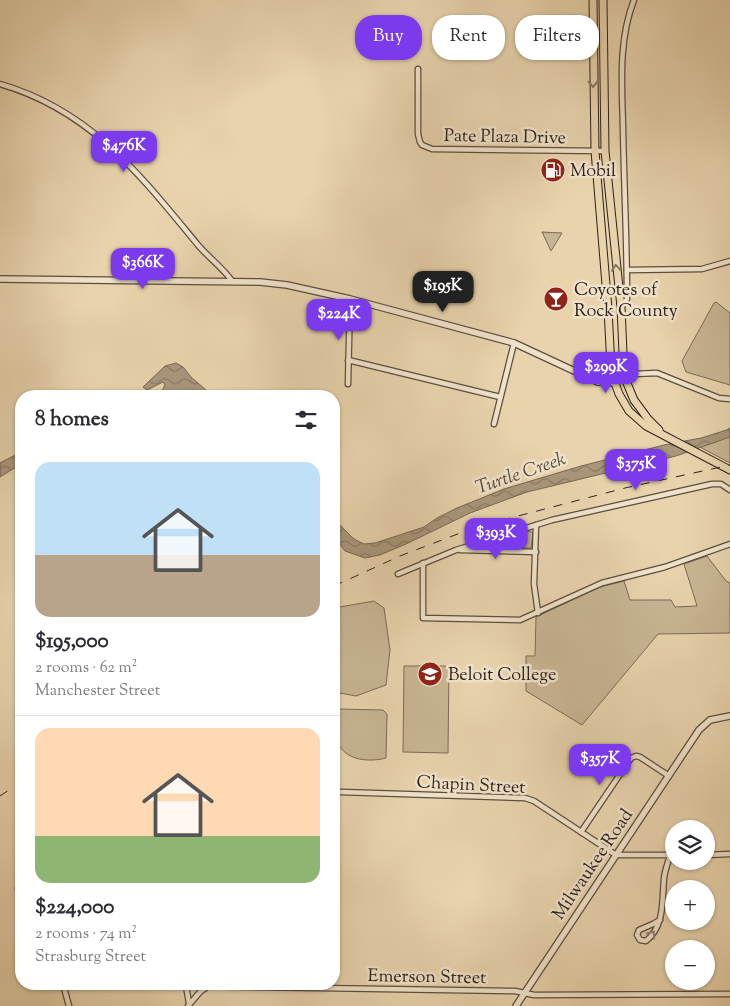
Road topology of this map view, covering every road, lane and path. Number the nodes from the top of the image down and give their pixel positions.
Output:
1 (593, 0) edge
2 (603, 0) edge
3 (634, 0) edge
4 (418, 69) dead end
5 (0, 84) edge
6 (595, 151) junction
7 (606, 151) junction
8 (730, 261) edge
9 (627, 270) junction
10 (0, 279) edge
11 (232, 281) junction
12 (350, 299) junction
13 (621, 307) junction
14 (514, 343) junction
15 (348, 360) junction
16 (624, 376) junction
17 (614, 379) junction
18 (348, 384) dead end
19 (500, 397) junction
20 (730, 399) edge
21 (494, 424) dead end
22 (666, 437) junction
23 (730, 470) edge
24 (730, 490) edge
25 (536, 525) junction
26 (730, 544) edge
27 (456, 550) junction
28 (536, 552) junction
29 (423, 563) junction
30 (398, 574) dead end
31 (538, 613) junction
32 (730, 716) edge
33 (669, 776) junction
34 (341, 792) dead end
35 (581, 832) junction
36 (730, 854) edge
37 (665, 855) edge
38 (715, 855) edge
39 (616, 856) junction
40 (667, 870) edge
41 (660, 920) junction
42 (340, 988) edge
43 (65, 990) edge
44 (186, 990) edge
45 (203, 990) edge
46 (525, 993) junction
47 (730, 994) edge
48 (188, 1005) edge
49 (69, 1006) edge
50 (516, 1006) edge

1 -> 6 main road
2 - 7 main road
3 - 9 street
4 - 6 street, Pate Plaza Drive
5 - 11 street
6 - 7 street, Pate Plaza Drive
6 - 17 main road
13 -> 7 main road
8 - 9 street
9 - 13 street
10 - 11 street
11 - 12 street
12 - 14 street
12 - 15 street
13 - 16 main road
14 - 17 street
14 - 19 street
15 - 18 street
15 - 19 street
16 - 17 street
16 - 20 street
16 - 22 main road
17 - 22 main road
19 - 21 street
22 - 23 main road
24 - 25 street
25 - 27 street
25 - 28 street
26 - 31 street
27 - 28 street
27 - 29 street
28 - 31 street
29 - 30 street
29 - 31 street
32 - 33 street, Milwaukee Road
33 - 35 street
33 - 39 street, Milwaukee Road
34 - 35 street, Chapin Street
35 - 39 street, Chapin Street
36 - 38 street
37 - 39 street
39 - 46 street, Milwaukee Road
40 - 41 street
41 -> 41 street
42 - 46 street, Emerson Street
43 - 49 street
44 - 48 street
45 - 48 street
46 - 47 street, Emerson Street
46 - 50 street, Milwaukee Road

